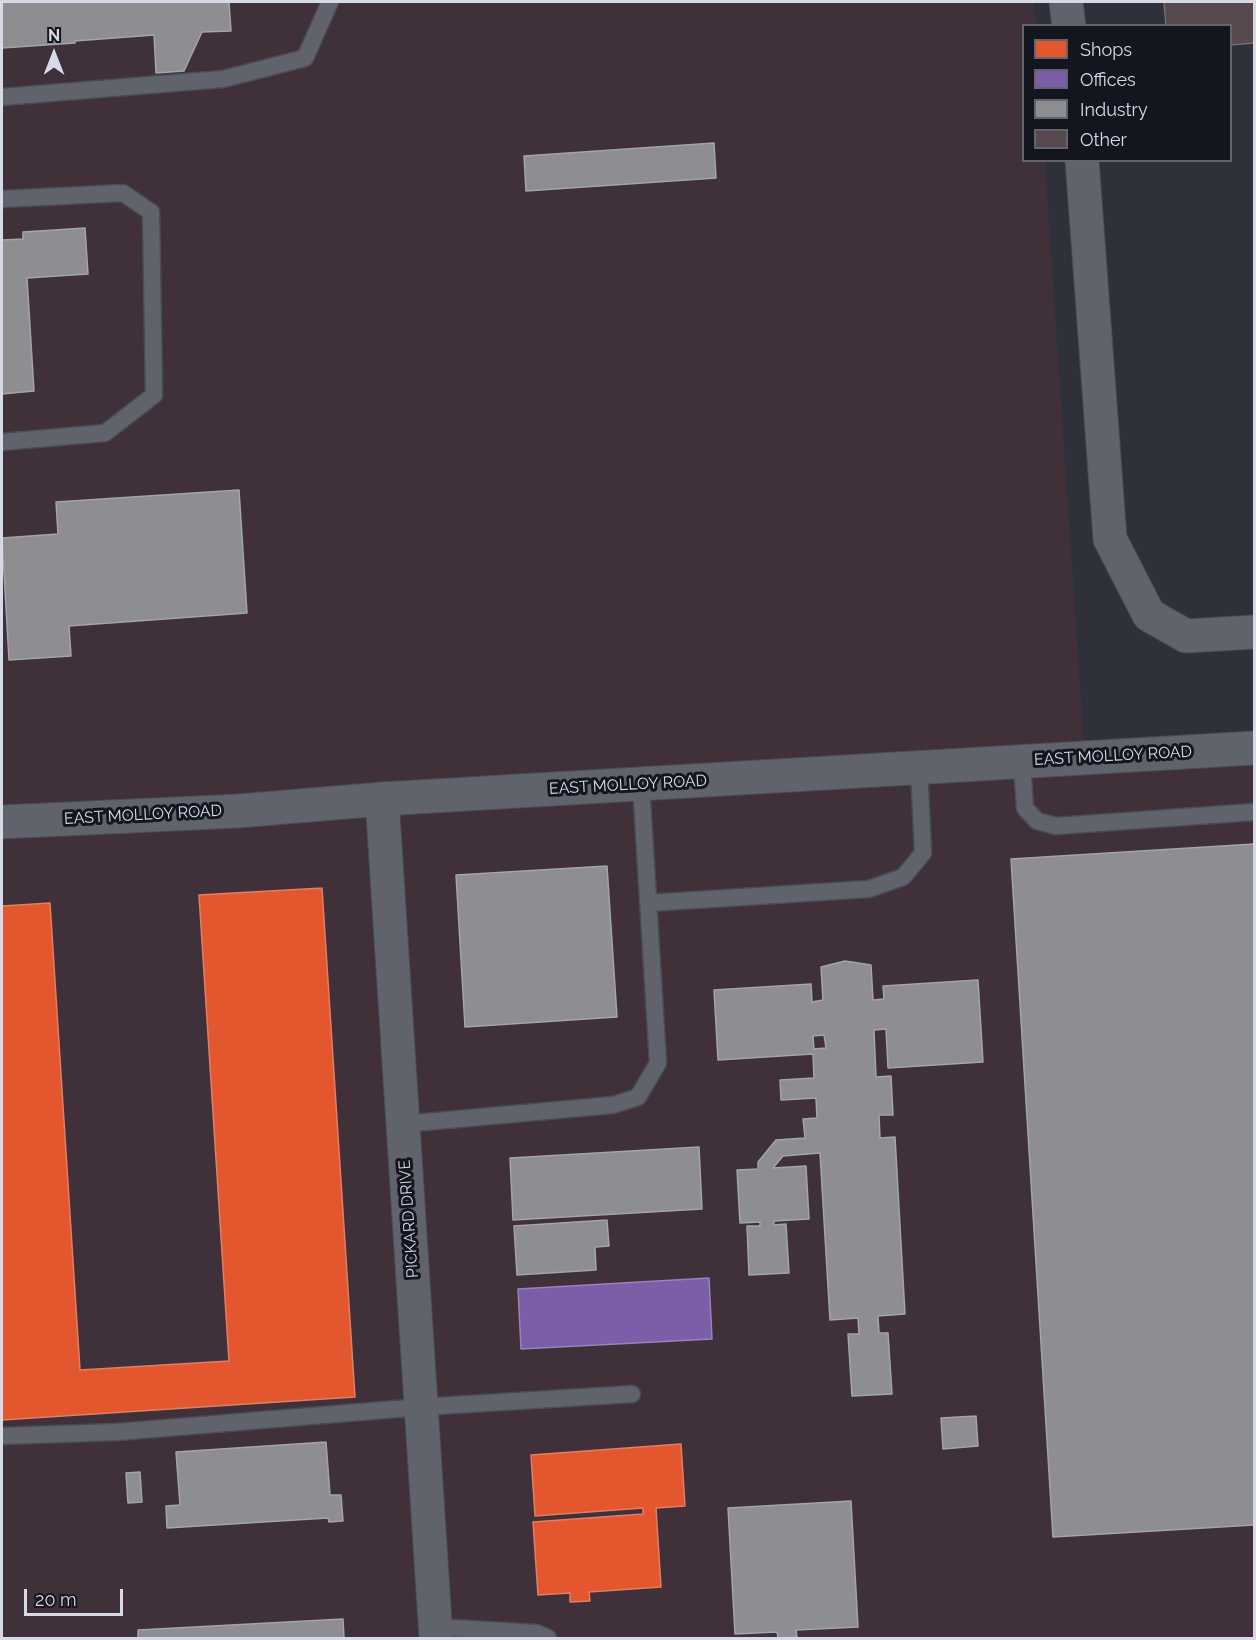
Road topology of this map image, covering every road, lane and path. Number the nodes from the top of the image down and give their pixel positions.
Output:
1 (330, 2) edge
2 (1066, 2) edge
3 (1069, 24) edge
4 (2, 98) edge
5 (1082, 162) edge
6 (2, 199) edge
7 (2, 442) edge
8 (1254, 632) edge
9 (1254, 748) edge
10 (1022, 762) junction
11 (920, 767) junction
12 (642, 784) junction
13 (382, 799) junction
14 (1254, 812) edge
15 (2, 822) edge
16 (648, 903) junction
17 (403, 1124) junction
18 (632, 1394) dead end
19 (421, 1407) junction
20 (2, 1436) edge
21 (435, 1633) edge
22 (548, 1638) edge

1 - 4 lane
2 - 3 street
5 - 8 street
6 - 7 lane
9 - 10 street, EAST MOLLOY ROAD
10 - 11 street, EAST MOLLOY ROAD
10 - 14 lane
11 - 12 street, EAST MOLLOY ROAD
11 - 16 lane
12 - 13 street, EAST MOLLOY ROAD
12 - 16 lane
13 - 15 street, EAST MOLLOY ROAD
13 - 17 street, PICKARD DRIVE
16 - 17 lane
17 - 19 street, PICKARD DRIVE
18 - 19 lane
19 - 20 lane
19 - 21 street, PICKARD DRIVE
21 - 22 lane

